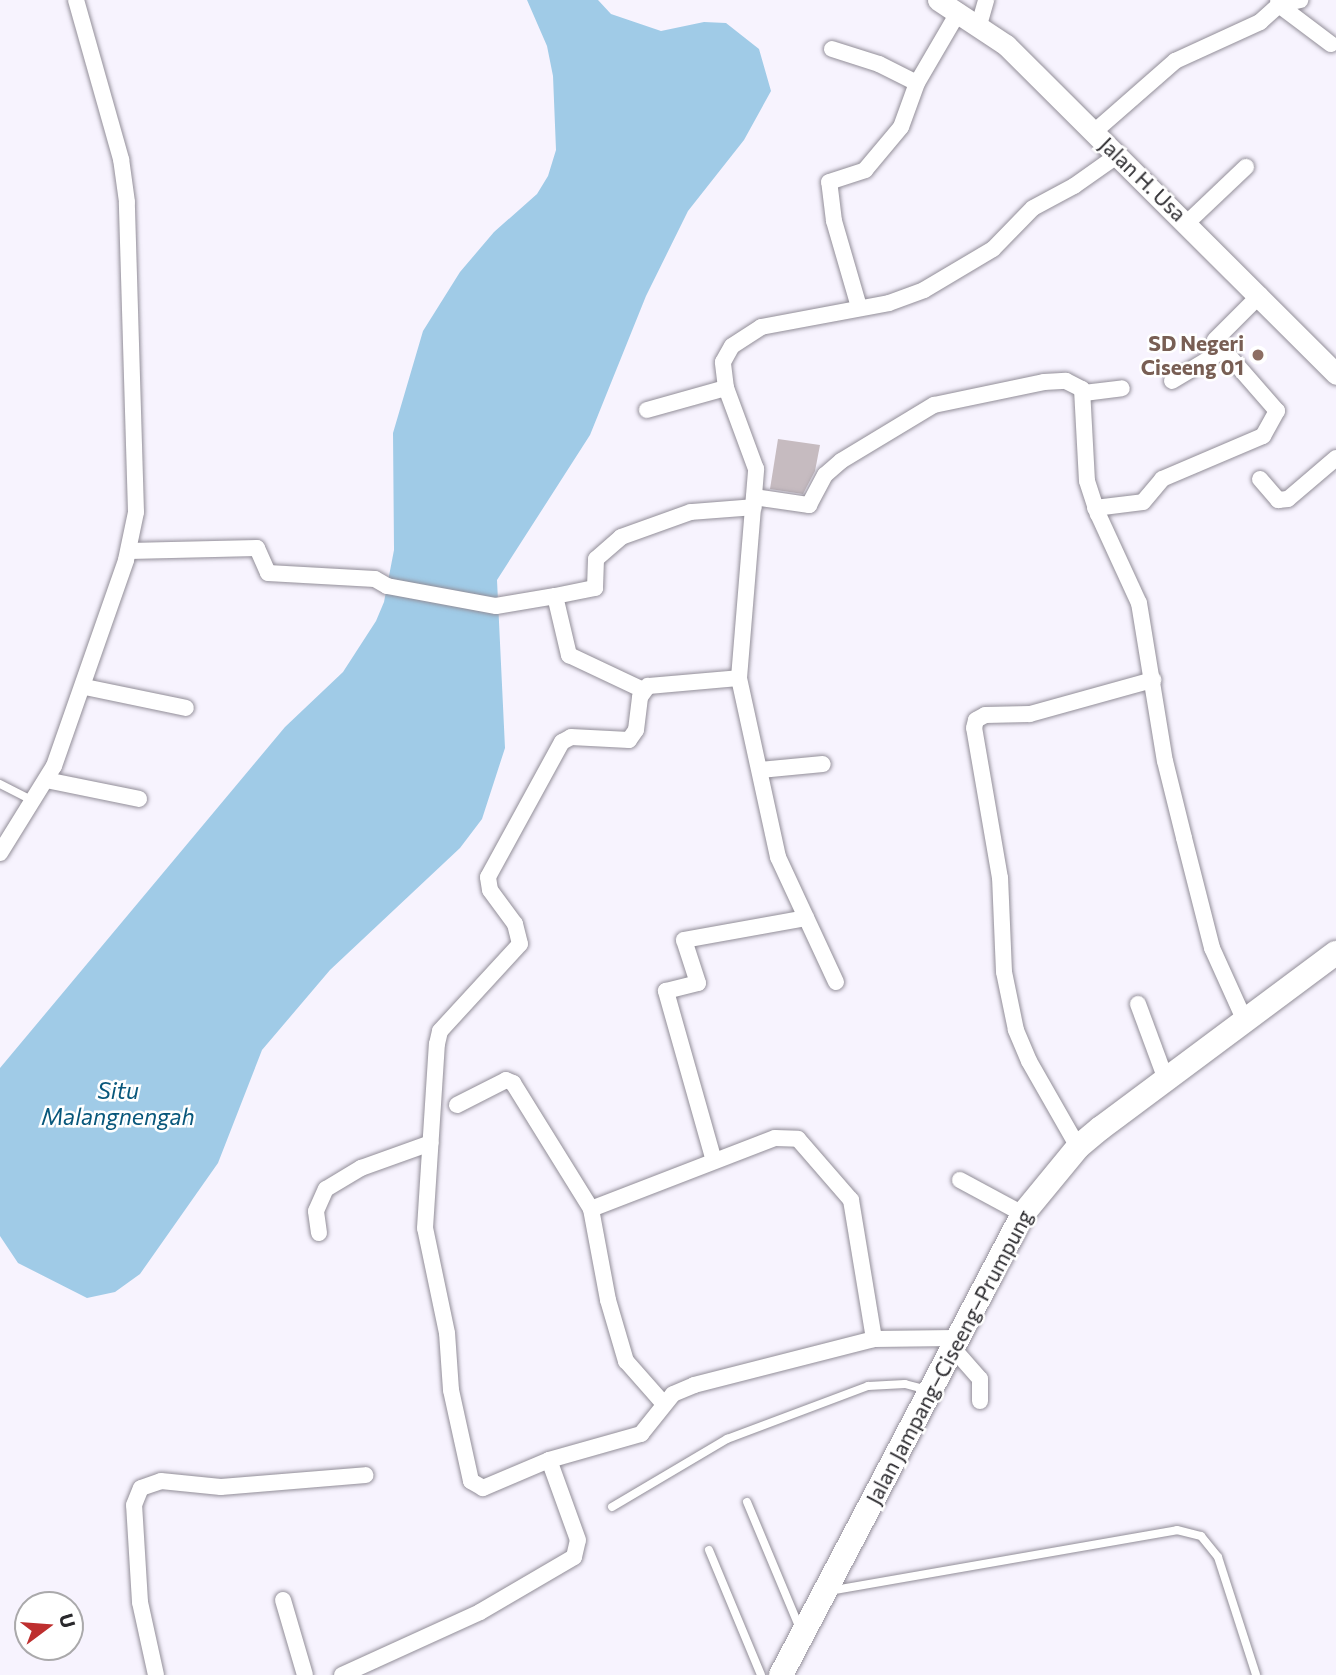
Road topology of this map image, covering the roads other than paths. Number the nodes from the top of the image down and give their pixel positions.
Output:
1 (76, 0) edge
2 (938, 0) edge
3 (986, 0) edge
4 (1300, 0) edge
5 (1278, 3) edge
6 (959, 10) junction
7 (979, 25) junction
8 (1331, 44) dead end
9 (832, 49) dead end
10 (917, 83) junction
11 (1094, 132) junction
12 (1118, 155) junction
13 (1246, 167) dead end
14 (1188, 222) junction
15 (1260, 295) junction
16 (859, 307) junction
17 (1222, 351) junction
18 (1336, 374) edge
19 (1172, 381) dead end
20 (726, 388) junction
21 (1122, 388) dead end
22 (1084, 393) junction
23 (647, 410) dead end
24 (1336, 458) edge
25 (1260, 479) dead end
26 (754, 502) junction
27 (1096, 508) junction
28 (130, 551) junction
29 (555, 596) junction
30 (739, 678) junction
31 (1153, 680) junction
32 (85, 687) junction
33 (643, 690) junction
34 (186, 708) dead end
35 (823, 764) dead end
36 (760, 770) junction
37 (46, 779) junction
38 (0, 784) edge
39 (139, 799) dead end
40 (34, 801) junction
41 (0, 853) edge
42 (806, 918) junction
43 (1336, 953) edge
44 (836, 982) dead end
45 (1138, 1004) dead end
46 (1244, 1019) junction
47 (1165, 1077) junction
48 (457, 1105) dead end
49 (432, 1143) junction
50 (1078, 1147) junction
51 (714, 1161) junction
52 (960, 1180) dead end
53 (591, 1209) junction
54 (1023, 1214) junction
55 (319, 1233) dead end
56 (874, 1339) junction
57 (953, 1342) junction
58 (928, 1390) junction
59 (980, 1401) dead end
60 (663, 1403) junction
61 (550, 1460) junction
62 (366, 1475) dead end
63 (747, 1502) dead end
64 (612, 1507) dead end
65 (709, 1550) dead end
66 (823, 1592) junction
67 (283, 1600) dead end
68 (802, 1635) junction
69 (156, 1675) edge
70 (305, 1675) edge
71 (342, 1675) edge
72 (761, 1675) edge
73 (781, 1675) edge
74 (1256, 1675) edge

1 - 28 street
2 - 6 street, Jalan H. Usa
3 - 7 street
4 - 5 street
5 - 8 street
5 - 11 street
6 - 7 street, Jalan H. Usa
6 - 10 street
7 - 11 street, Jalan H. Usa
9 - 10 street
10 - 16 street
11 - 12 street, Jalan H. Usa
12 - 14 street, Jalan H. Usa
12 - 16 street
13 - 14 street
14 - 15 street, Jalan H. Usa
15 - 17 street
15 - 18 street, Jalan H. Usa
16 - 20 street
17 - 19 street
17 - 27 street
20 - 23 street
20 - 26 street
21 - 22 street
22 - 26 street
22 - 27 street
24 - 25 street
26 - 29 street
26 - 30 street
27 - 31 street
28 - 29 street
28 - 32 street
29 - 33 street
30 - 33 street
30 - 36 street
31 - 46 street
31 - 50 street
32 - 34 street
32 - 37 street
33 - 49 street
35 - 36 street
36 - 42 street
37 - 39 street
37 - 40 street
38 - 40 lane
40 - 41 street
42 - 44 street
42 - 51 street
43 - 46 main road, Jalan Jampang–Ciseeng–Prumpung
45 - 47 street
46 - 47 main road, Jalan Jampang–Ciseeng–Prumpung
47 - 50 main road, Jalan Jampang–Ciseeng–Prumpung
48 - 53 street
49 - 55 street
49 - 61 street
50 - 54 main road, Jalan Jampang–Ciseeng–Prumpung
51 - 53 street
51 - 56 street
52 - 54 street
53 - 60 street
54 - 57 main road, Jalan Jampang–Ciseeng–Prumpung
56 - 57 street
56 - 60 street
57 - 58 main road, Jalan Jampang–Ciseeng–Prumpung
57 - 59 street
58 - 64 lane
58 - 66 main road, Jalan Jampang–Ciseeng–Prumpung
60 - 61 street
61 - 71 street
62 - 69 street
63 - 68 lane
65 - 72 lane
66 - 68 main road, Jalan Jampang–Ciseeng–Prumpung
66 - 74 lane
67 - 70 street
68 - 73 main road, Jalan Jampang–Ciseeng–Prumpung

